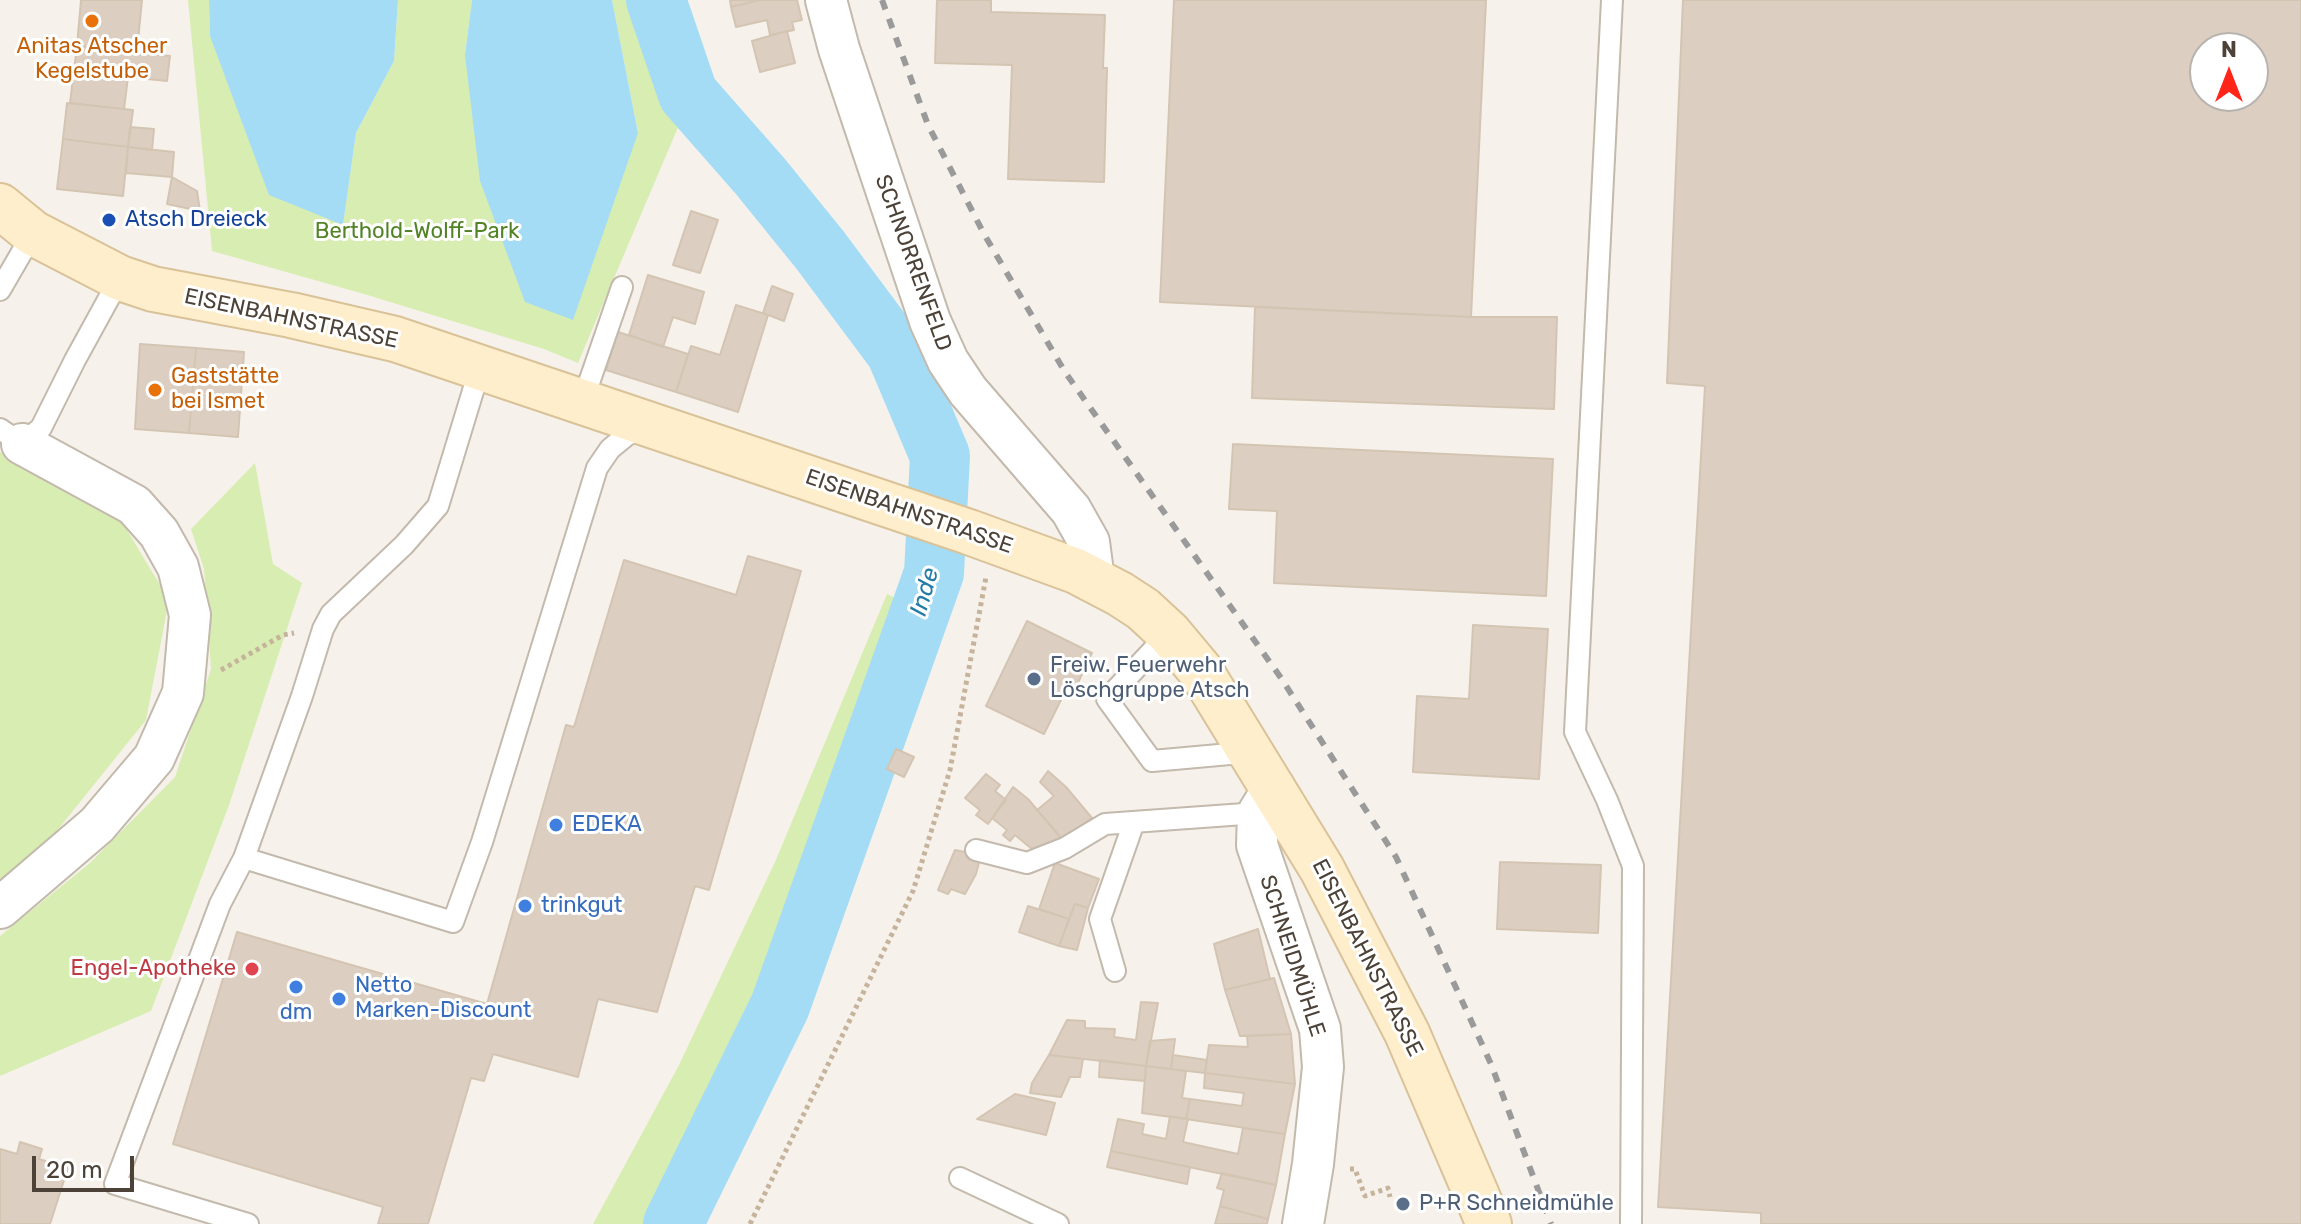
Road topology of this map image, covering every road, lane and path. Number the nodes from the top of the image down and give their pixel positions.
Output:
1 (826, 0) edge
2 (1612, 0) edge
3 (16, 220) edge
4 (120, 278) junction
5 (622, 287) dead end
6 (0, 290) edge
7 (480, 368) junction
8 (582, 403) junction
9 (648, 425) junction
10 (11, 437) edge
11 (981, 536) junction
12 (1094, 580) junction
13 (1169, 633) junction
14 (260, 647) dead end
15 (212, 675) dead end
16 (1261, 784) junction
17 (1134, 822) junction
18 (976, 850) dead end
19 (244, 858) junction
20 (0, 908) edge
21 (1115, 971) dead end
22 (1338, 1167) dead end
23 (960, 1178) dead end
24 (1390, 1197) dead end
25 (248, 1224) edge
26 (750, 1224) edge
27 (1058, 1224) edge
28 (1303, 1224) edge
29 (1489, 1224) edge
30 (1631, 1224) edge

1 - 12 street, SCHNORRENFELD
2 - 30 lane
3 - 4 main road, EISENBAHNSTRASSE
3 - 6 lane
4 - 7 main road, EISENBAHNSTRASSE
4 - 10 lane
5 - 8 lane
7 - 8 main road, EISENBAHNSTRASSE
7 - 19 lane
8 - 9 main road, EISENBAHNSTRASSE
9 - 11 main road, EISENBAHNSTRASSE
9 - 19 lane
10 - 20 street
11 - 12 main road, EISENBAHNSTRASSE
11 - 26 path
12 - 13 main road, EISENBAHNSTRASSE
13 - 16 main road, EISENBAHNSTRASSE
13 - 16 lane
14 - 15 path
16 - 17 lane
16 - 28 street, SCHNEIDMÜHLE
16 - 29 main road, EISENBAHNSTRASSE
17 - 18 lane
17 - 21 lane
19 - 25 lane
22 - 24 path
23 - 27 lane

